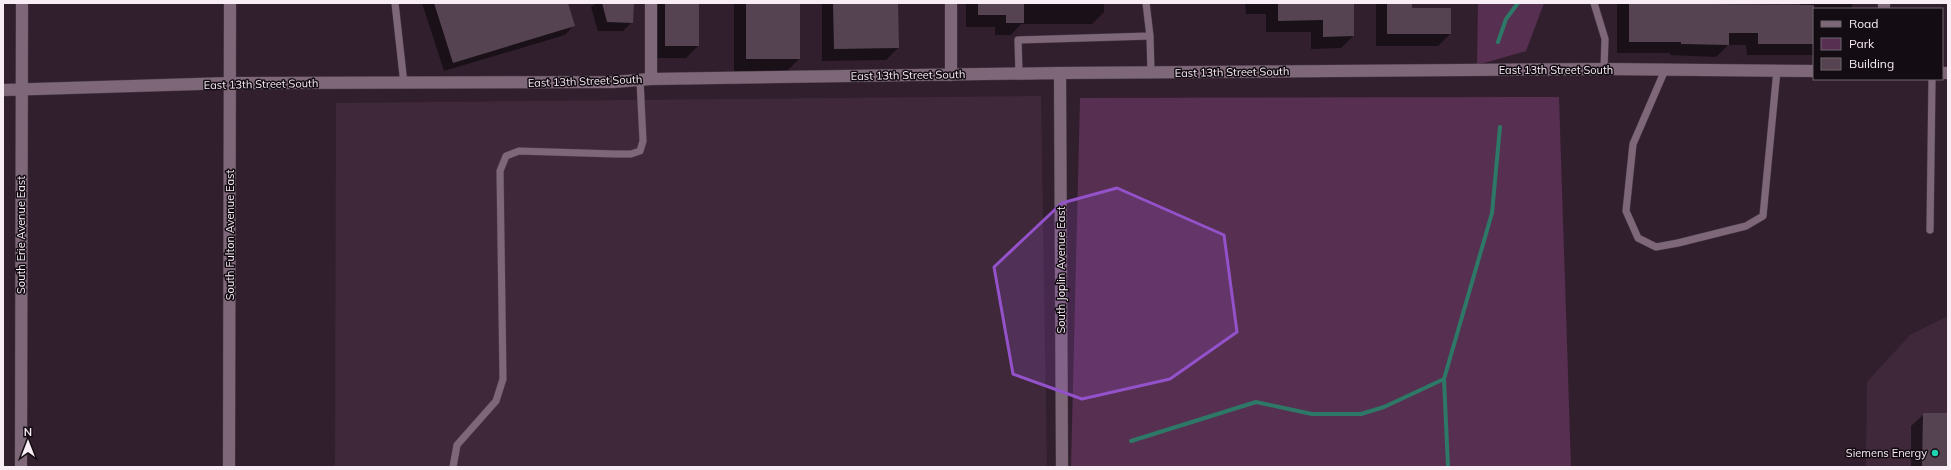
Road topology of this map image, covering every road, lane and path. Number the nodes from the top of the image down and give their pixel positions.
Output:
1 (22, 3) edge
2 (230, 3) edge
3 (395, 3) edge
4 (651, 3) edge
5 (951, 3) edge
6 (1146, 3) edge
7 (1594, 3) edge
8 (1150, 36) junction
9 (1604, 69) junction
10 (1664, 70) junction
11 (1777, 70) junction
12 (1813, 71) edge
13 (1060, 72) junction
14 (1019, 73) junction
15 (1151, 73) junction
16 (951, 75) junction
17 (646, 80) junction
18 (1932, 80) edge
19 (230, 83) junction
20 (404, 84) junction
21 (3, 90) edge
22 (22, 90) junction
23 (1930, 230) dead end
24 (21, 467) edge
25 (229, 467) edge
26 (453, 467) edge
27 (1062, 467) edge

1 - 22 street, South Erie Avenue East
2 - 19 street, South Fulton Avenue East
3 - 20 lane
4 - 17 street
5 - 16 street
6 - 8 lane
7 - 9 lane
8 - 14 lane
8 - 15 lane
9 - 10 street, East 13th Street South
9 - 15 street, East 13th Street South
10 - 11 street, East 13th Street South
10 - 11 lane
11 - 12 street, East 13th Street South
13 - 14 street, East 13th Street South
13 - 15 street, East 13th Street South
13 - 27 street, South Joplin Avenue East
14 - 16 street, East 13th Street South
16 - 17 street, East 13th Street South
17 - 20 street, East 13th Street South
17 - 26 lane
18 - 23 lane
19 - 20 street, East 13th Street South
19 - 22 street, East 13th Street South
19 - 25 street, South Fulton Avenue East
21 - 22 street, East 13th Street South
22 - 24 street, South Erie Avenue East

